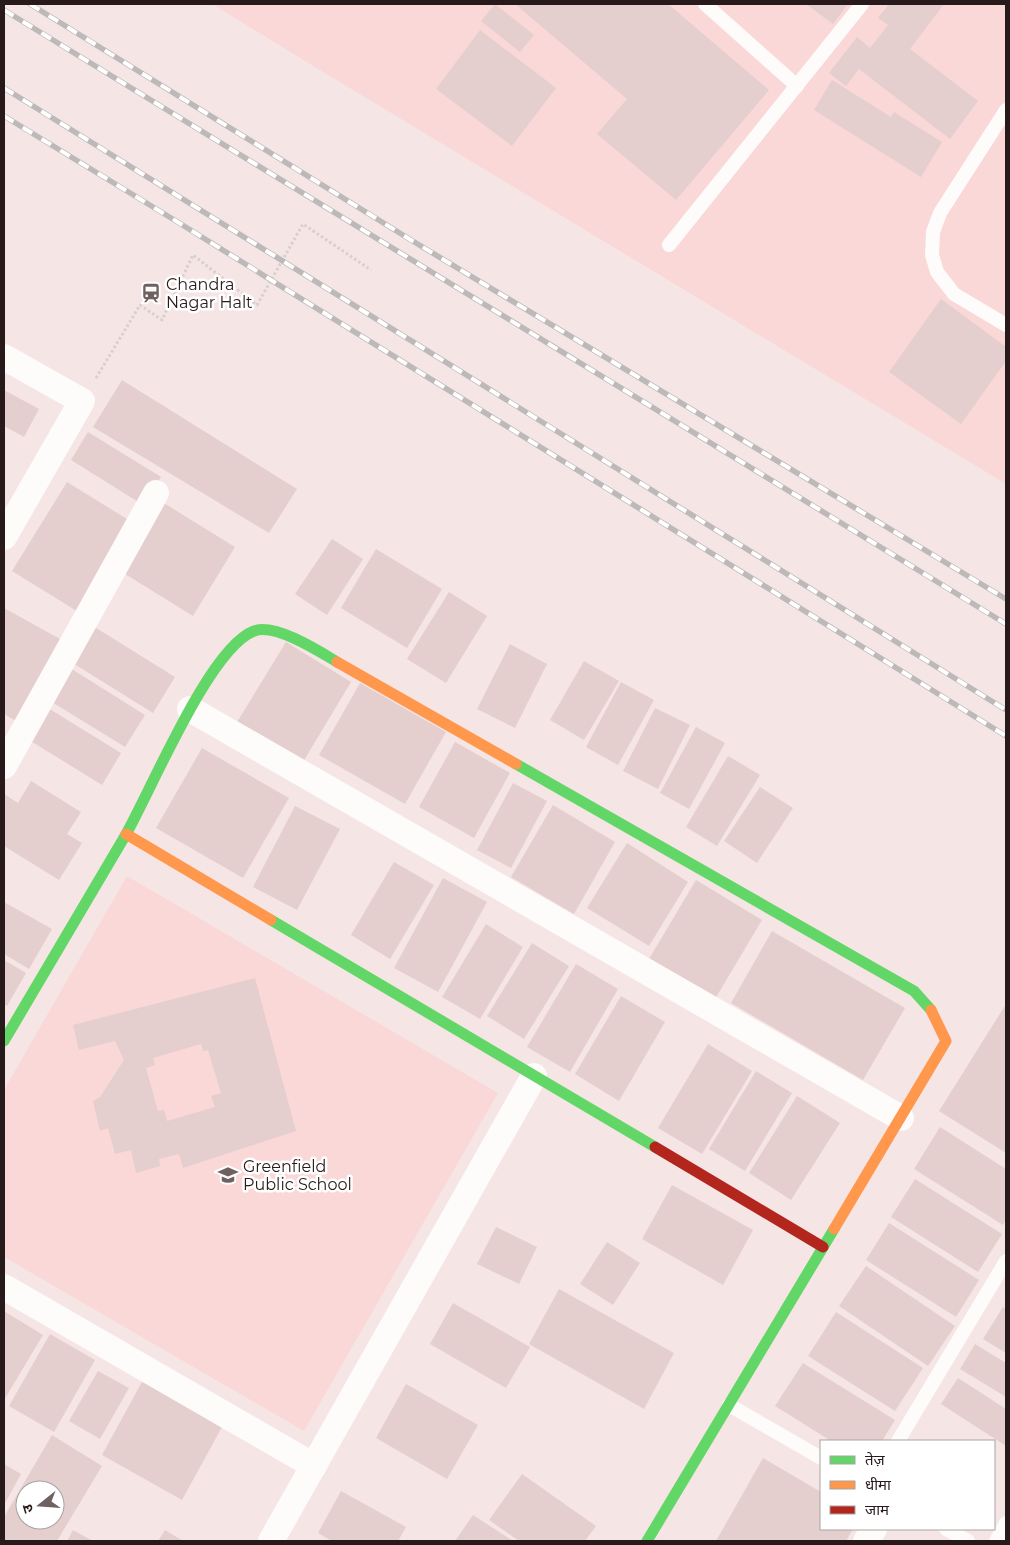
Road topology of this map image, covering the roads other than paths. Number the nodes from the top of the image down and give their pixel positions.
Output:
1 (705, 4) edge
2 (862, 4) edge
3 (796, 86) junction
4 (1006, 110) edge
5 (670, 245) dead end
6 (1006, 325) edge
7 (4, 357) edge
8 (156, 493) dead end
9 (4, 537) edge
10 (190, 709) junction
11 (4, 766) edge
12 (126, 834) junction
13 (4, 1040) edge
14 (534, 1076) junction
15 (901, 1118) junction
16 (823, 1248) junction
17 (1006, 1261) edge
18 (4, 1288) edge
19 (729, 1405) junction
20 (899, 1440) edge
21 (820, 1457) edge
22 (314, 1466) junction
23 (1006, 1524) edge
24 (873, 1530) edge
25 (948, 1530) edge
26 (271, 1541) edge
27 (647, 1541) edge
28 (866, 1541) edge
29 (968, 1541) edge
30 (996, 1541) edge

1 - 3 lane
2 - 3 lane
3 - 5 lane
4 - 6 lane
7 - 9 street
8 - 11 street
10 - 12 street
10 - 15 street
10 - 15 street
12 - 13 street
12 - 14 street
14 - 16 street
14 - 22 street
15 - 16 street
16 - 19 street
17 - 20 lane
18 - 22 street
19 - 21 lane
19 - 27 street
22 - 26 street
23 - 30 lane
24 - 28 street
25 - 29 lane

